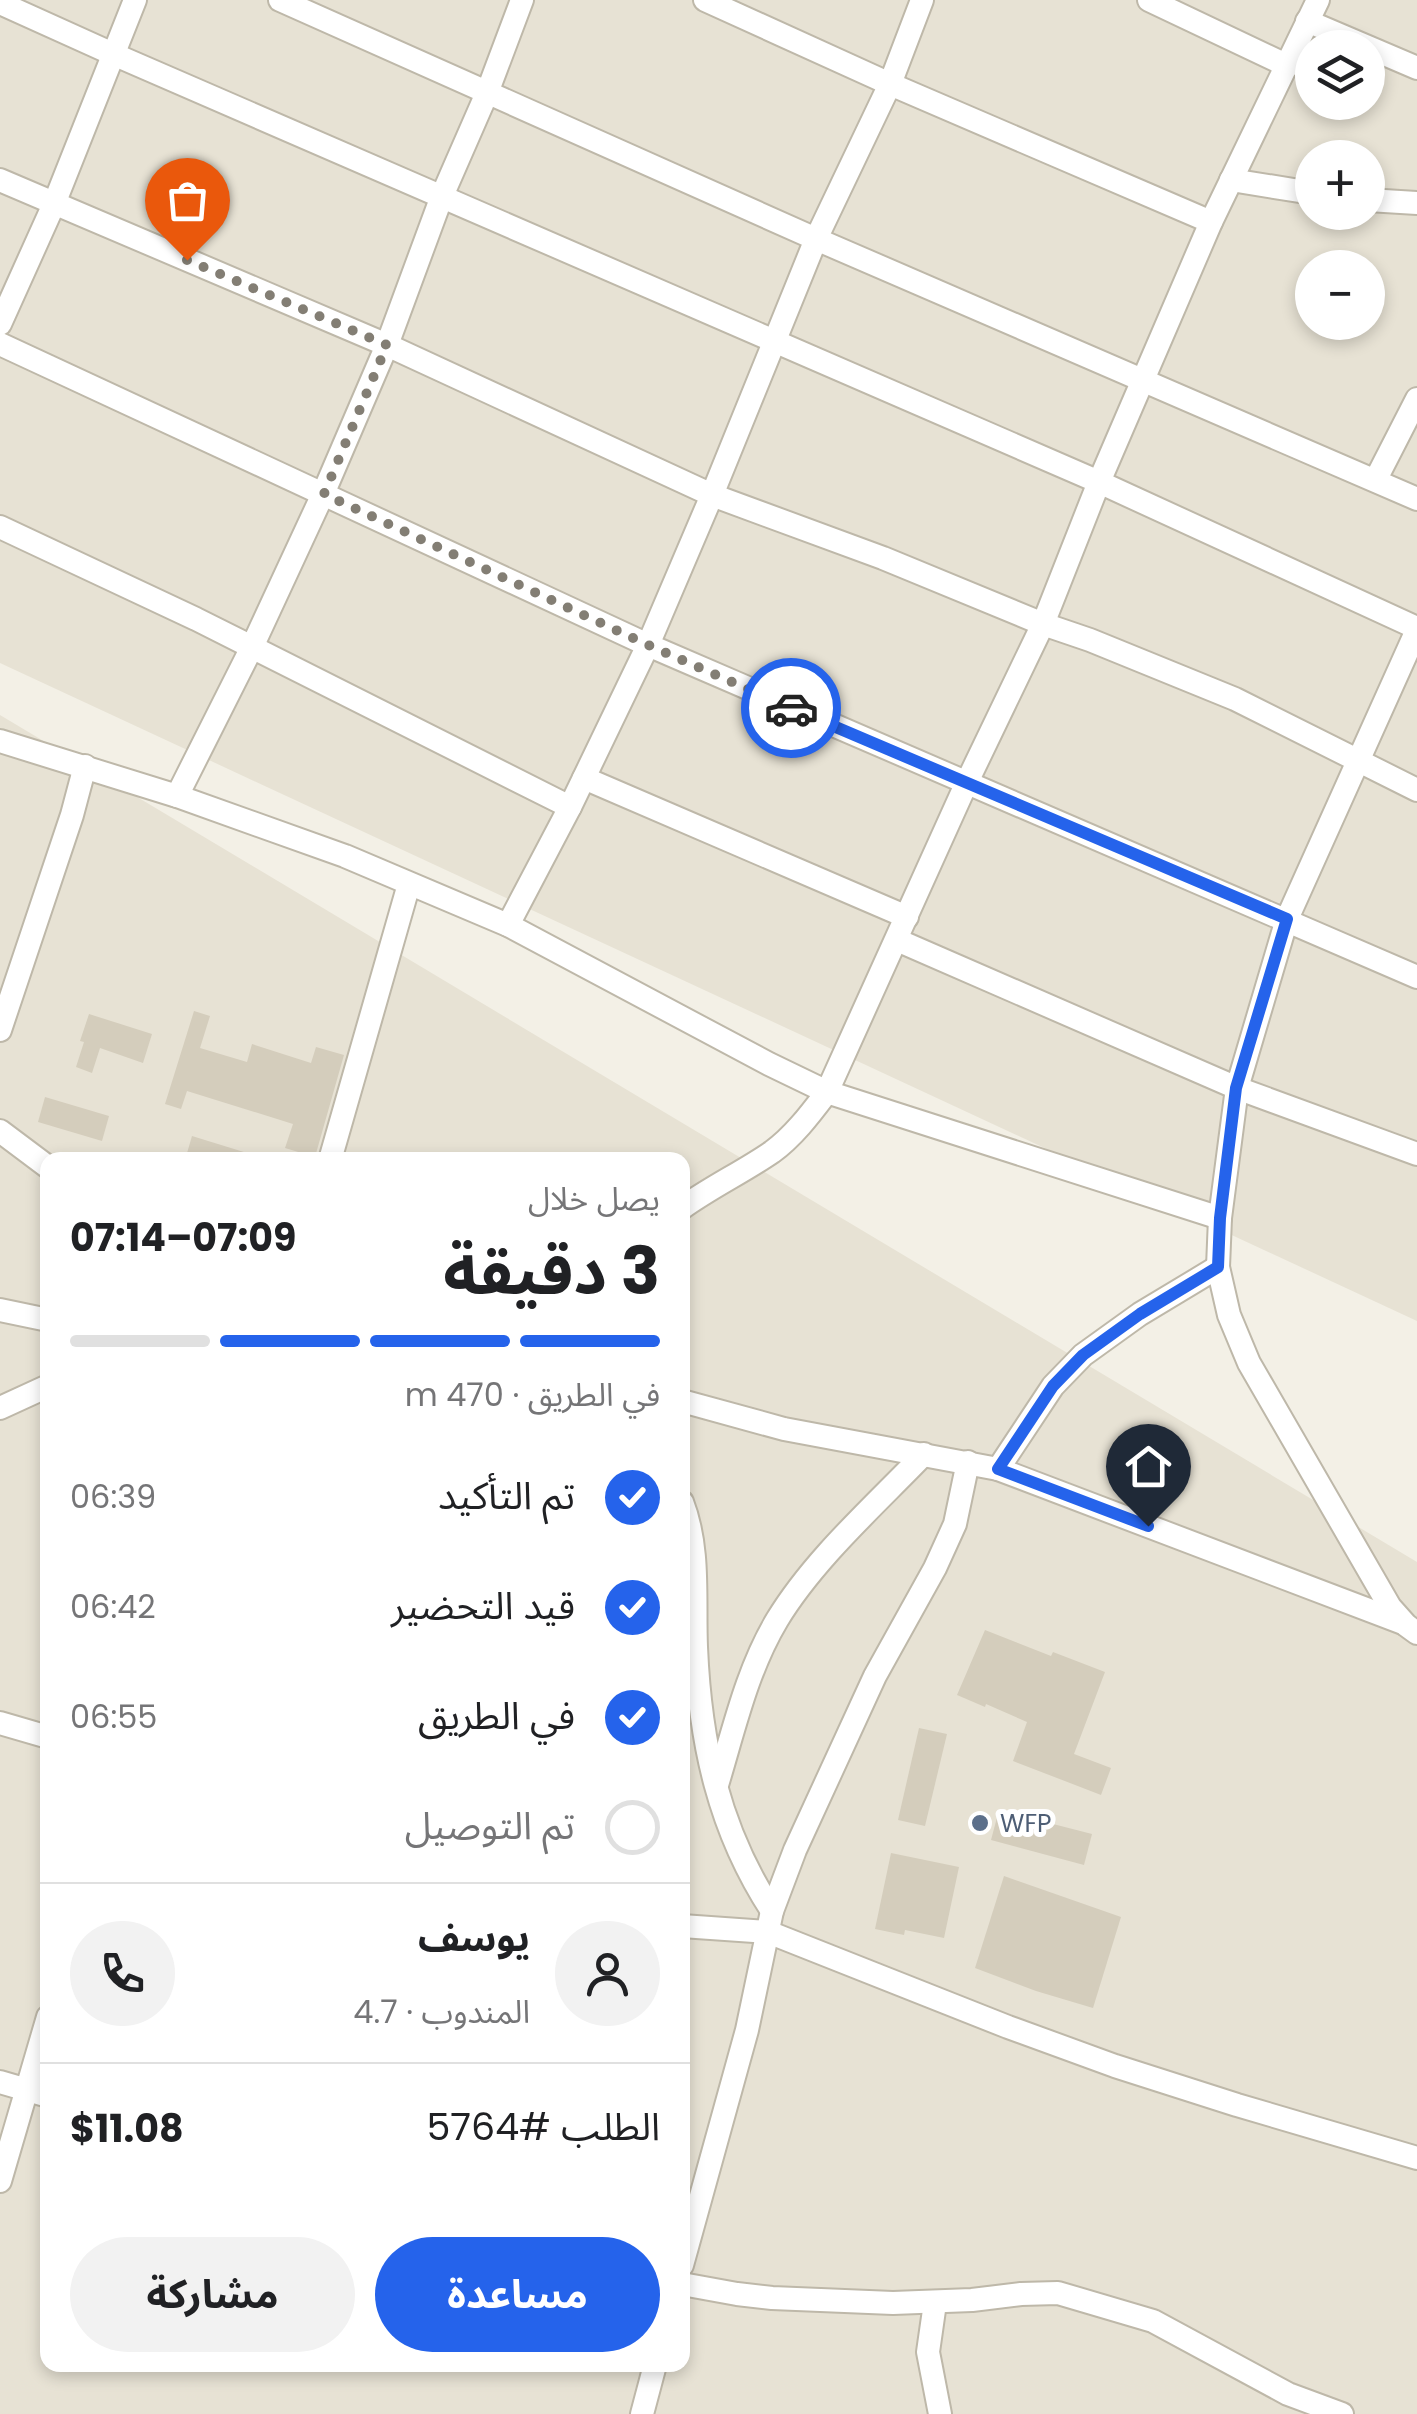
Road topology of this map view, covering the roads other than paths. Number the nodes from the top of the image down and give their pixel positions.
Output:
1 (134, 0) edge
2 (280, 0) edge
3 (522, 0) edge
4 (706, 0) edge
5 (922, 0) edge
6 (1149, 0) edge
7 (0, 3) edge
8 (1312, 10) edge
9 (113, 54) junction
10 (1288, 66) junction
11 (1417, 68) edge
12 (890, 84) junction
13 (487, 92) junction
14 (0, 180) edge
15 (1231, 180) junction
16 (1295, 190) edge
17 (442, 196) junction
18 (1385, 201) edge
19 (1417, 203) edge
20 (54, 204) junction
21 (1211, 222) junction
22 (816, 239) junction
23 (0, 324) edge
24 (773, 340) junction
25 (0, 344) edge
26 (387, 345) junction
27 (1143, 379) junction
28 (1417, 399) edge
29 (1376, 479) junction
30 (1099, 482) junction
31 (324, 494) junction
32 (712, 495) junction
33 (1417, 499) edge
34 (0, 527) edge
35 (1043, 624) junction
36 (1417, 629) edge
37 (648, 645) junction
38 (252, 647) junction
39 (0, 741) edge
40 (1359, 759) junction
41 (85, 766) junction
42 (584, 778) junction
43 (966, 782) junction
44 (1417, 790) edge
45 (177, 796) junction
46 (570, 807) junction
47 (409, 884) junction
48 (907, 918) junction
49 (1287, 919) junction
50 (508, 925) junction
51 (897, 940) junction
52 (1417, 978) edge
53 (0, 1030) edge
54 (1236, 1088) junction
55 (826, 1092) junction
56 (0, 1130) edge
57 (332, 1152) edge
58 (1417, 1154) edge
59 (40, 1162) edge
60 (690, 1202) edge
61 (1220, 1218) junction
62 (1218, 1267) junction
63 (0, 1310) edge
64 (40, 1318) edge
65 (40, 1390) edge
66 (690, 1403) edge
67 (0, 1408) edge
68 (924, 1454) junction
69 (968, 1462) junction
70 (998, 1469) junction
71 (690, 1530) edge
72 (1411, 1629) edge
73 (0, 1723) edge
74 (40, 1735) edge
75 (716, 1788) junction
76 (770, 1922) junction
77 (690, 1926) edge
78 (0, 2082) edge
79 (37, 2093) edge
80 (1417, 2158) edge
81 (0, 2181) edge
82 (690, 2237) edge
83 (690, 2285) edge
84 (935, 2303) junction
85 (653, 2372) edge
86 (642, 2414) edge
87 (940, 2414) edge
88 (1342, 2414) edge

1 - 9 street
2 - 13 street
3 - 13 street
4 - 12 street
5 - 12 street
6 - 10 street
7 - 9 street
8 - 10 street
8 - 11 street
9 - 17 street
9 - 20 street
10 - 15 street
12 - 21 street
12 - 22 street
13 - 17 street
13 - 22 street
14 - 20 street
15 - 16 street
15 - 21 street
17 - 24 street
17 - 26 street
18 - 19 street
20 - 23 street
20 - 26 street
21 - 27 street
22 - 24 street
22 - 27 street
24 - 30 street
24 - 32 street
25 - 31 street
26 - 31 street
26 - 32 street
27 - 29 street
27 - 30 street
28 - 29 street
29 - 33 street
30 - 35 street
30 - 36 street
31 - 37 street
31 - 38 street
32 - 35 street
32 - 37 street
34 - 38 street
35 - 40 street
35 - 43 street
36 - 40 street
37 - 42 street
37 - 43 street
38 - 45 street
38 - 46 street
39 - 41 street
40 - 44 street
40 - 49 street
41 - 45 street
41 - 53 street
42 - 46 street
42 - 48 street
43 - 48 street
43 - 49 street
45 - 47 street
46 - 50 street
47 - 50 street
47 - 57 street
48 - 51 street
49 - 52 street
49 - 54 street
50 - 55 street
51 - 54 street
51 - 55 street
54 - 58 street
54 - 61 street
55 - 60 street
55 - 61 street
56 - 59 street
61 - 62 street
62 - 70 street
62 - 72 street
63 - 64 street
65 - 67 street
66 - 68 street
68 - 69 street
68 - 75 street
69 - 70 street
69 - 76 street
70 - 72 street
71 - 75 street
73 - 74 street
75 - 76 street
76 - 77 street
76 - 80 street
76 - 82 street
78 - 79 street
79 - 81 street
83 - 84 street
84 - 87 street
84 - 88 street
85 - 86 street

